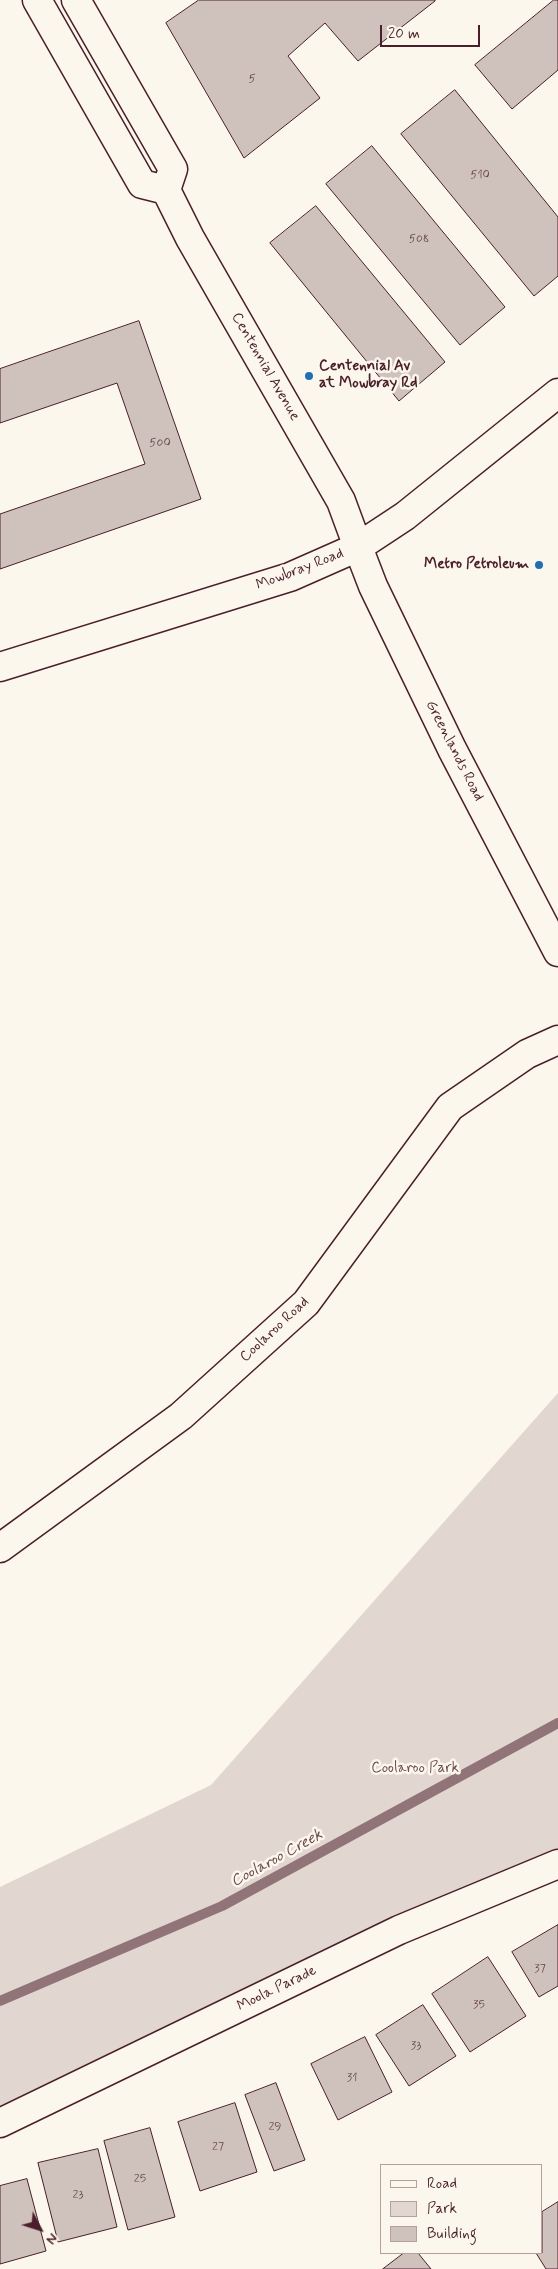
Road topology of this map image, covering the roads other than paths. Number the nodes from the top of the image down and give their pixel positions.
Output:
1 (37, 0) edge
2 (76, 0) edge
3 (166, 190) junction
4 (558, 393) edge
5 (358, 547) junction
6 (0, 667) edge
7 (558, 952) edge
8 (558, 1040) edge
9 (0, 1548) edge
10 (558, 1864) edge
11 (0, 2123) edge

1 - 3 street
2 - 3 street
3 - 5 street, Centennial Avenue
4 - 5 street, Mowbray Road
5 - 6 street, Mowbray Road
5 - 7 street, Greenlands Road
8 - 9 street, Coolaroo Road
10 - 11 street, Moola Parade

